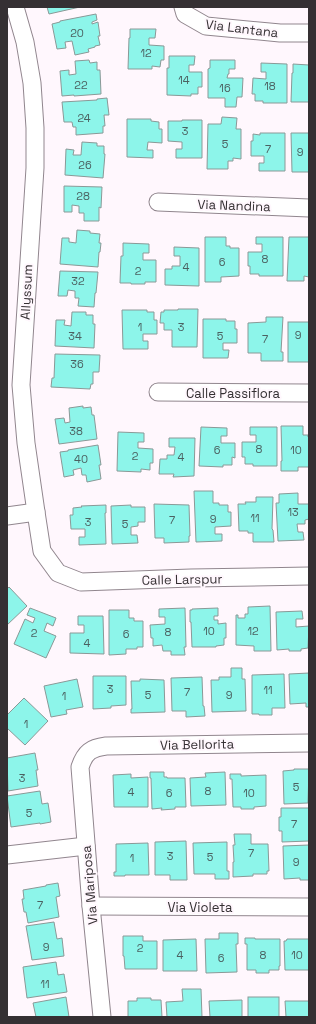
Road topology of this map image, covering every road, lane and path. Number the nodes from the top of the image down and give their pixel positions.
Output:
1 (14, 7) edge
2 (183, 7) edge
3 (309, 34) edge
4 (158, 202) dead end
5 (309, 208) edge
6 (158, 392) dead end
7 (309, 393) edge
8 (36, 512) junction
9 (7, 516) edge
10 (58, 573) joint
11 (309, 576) edge
12 (309, 743) edge
13 (86, 754) joint
14 (86, 846) junction
15 (7, 855) edge
16 (91, 906) junction
17 (309, 907) edge
18 (102, 1017) edge

1 - 8 street, Allyssum
2 - 3 street, Via Lantana
4 - 5 street, Via Nandina
6 - 7 street, Calle Passiflora
8 - 9 street
8 - 10 street, Allyssum
10 - 11 street, Calle Larspur
12 - 13 street, Via Bellorita
13 - 14 street, Via Mariposa
14 - 15 street
14 - 16 street, Via Mariposa
16 - 17 street, Via Violeta
16 - 18 street, Via Mariposa

